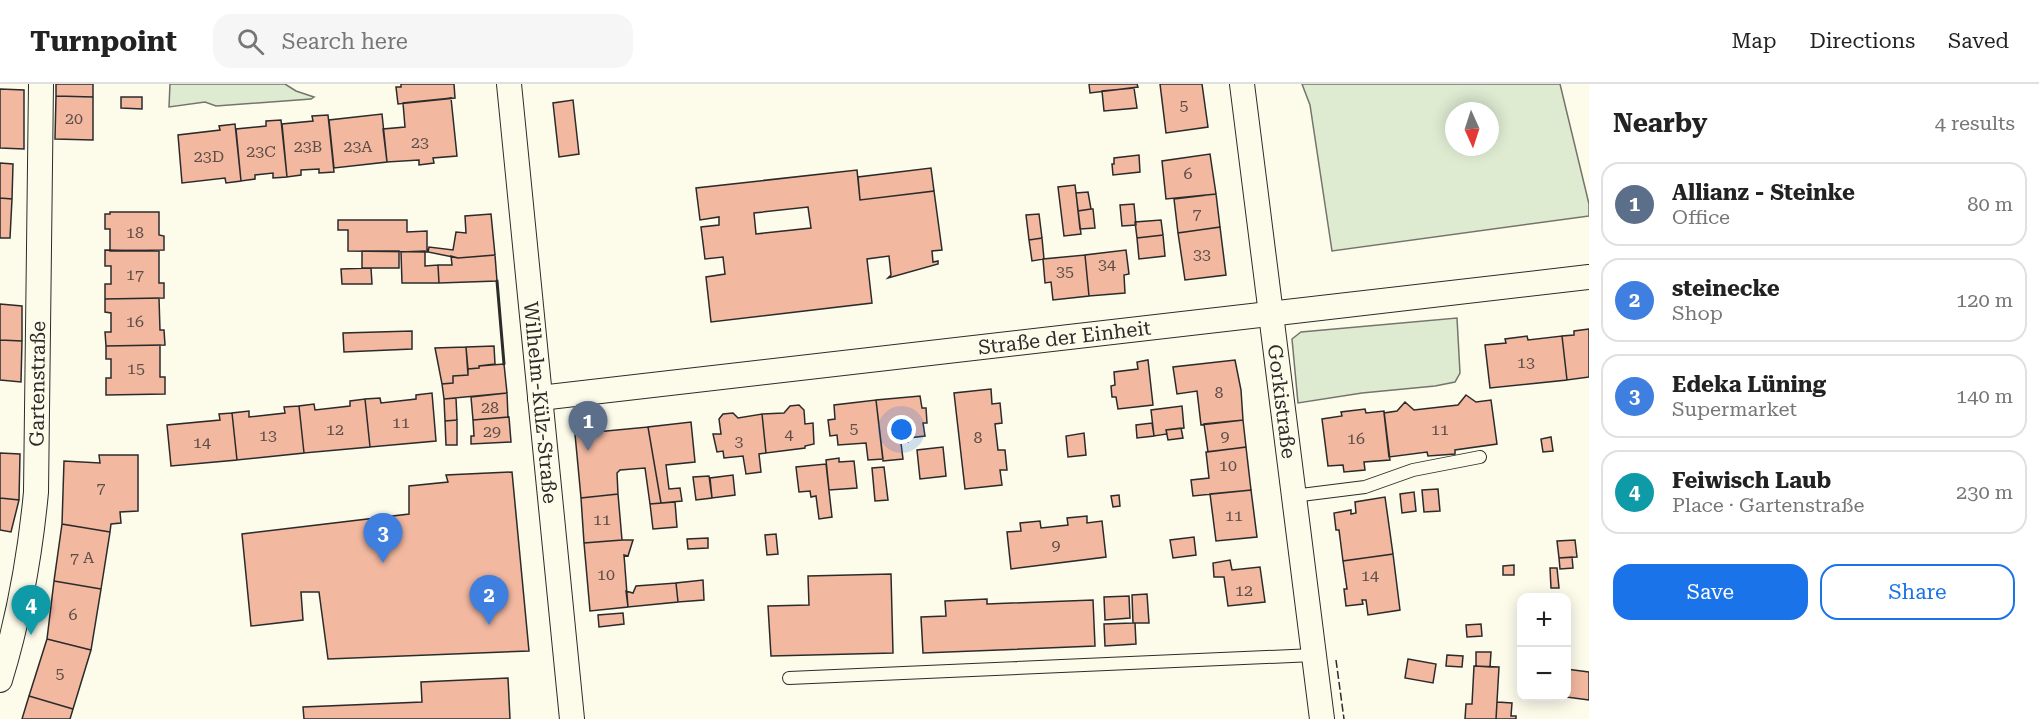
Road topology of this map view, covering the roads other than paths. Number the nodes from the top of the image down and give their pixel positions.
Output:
1 (41, 84) edge
2 (509, 84) edge
3 (1242, 84) edge
4 (1589, 278) edge
5 (1271, 313) junction
6 (540, 398) junction
7 (1480, 458) dead end
8 (1293, 496) junction
9 (1314, 655) junction
10 (789, 678) dead end
11 (0, 680) edge
12 (572, 719) edge
13 (1322, 719) edge

1 - 11 street, Gartenstraße
2 - 6 street, Wilhelm-Külz-Straße
3 - 5 street, Gorkistraße
4 - 5 street, Straße der Einheit
5 - 6 street, Straße der Einheit
5 - 8 street, Gorkistraße
6 - 12 street, Wilhelm-Külz-Straße
7 - 8 lane
8 - 9 street, Gorkistraße
9 - 10 lane
9 - 13 street, Gorkistraße

